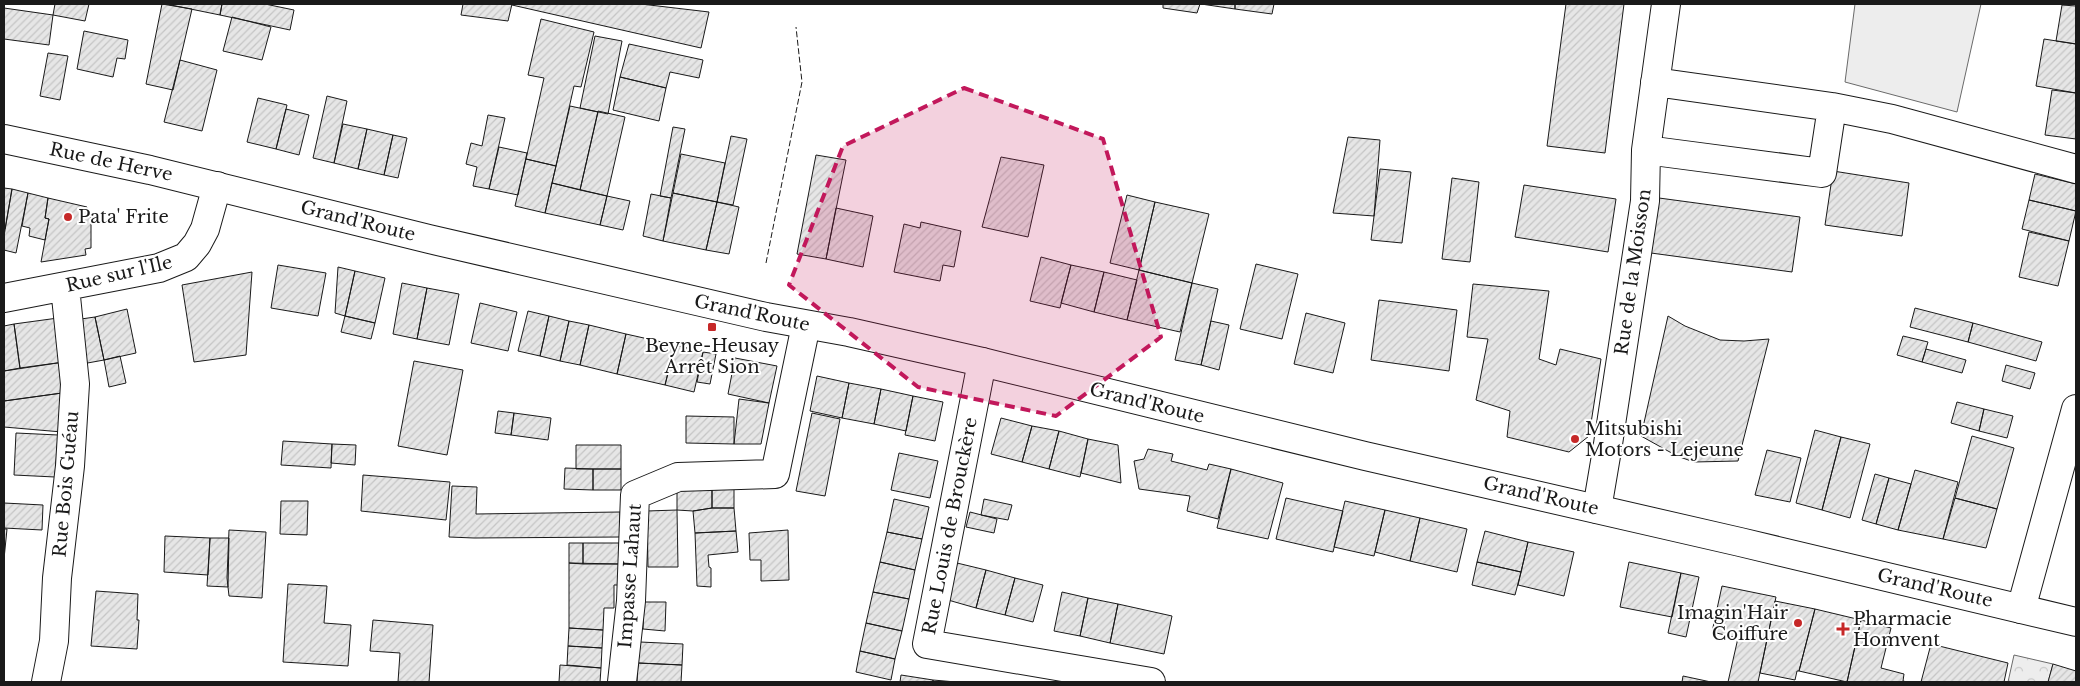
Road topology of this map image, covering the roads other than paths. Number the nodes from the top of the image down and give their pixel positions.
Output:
1 (1666, 4) edge
2 (1655, 82) junction
3 (1832, 107) junction
4 (4, 139) edge
5 (1646, 150) junction
6 (2076, 169) edge
7 (218, 186) junction
8 (65, 286) junction
9 (4, 298) edge
10 (806, 325) junction
11 (982, 362) junction
12 (2076, 409) edge
13 (1596, 509) junction
14 (2021, 609) junction
15 (2076, 622) edge
16 (46, 682) edge
17 (622, 682) edge
18 (1151, 682) edge

1 - 2 street, Rue de la Moisson
2 - 3 street
2 - 5 street, Rue de la Moisson
3 - 5 street
3 - 6 street
4 - 7 street, Rue de Herve
5 - 13 street, Rue de la Moisson
7 - 8 street, Rue sur l'Ile
7 - 10 street, Grand'Route
8 - 9 street, Rue sur l'Ile
8 - 16 street, Rue Bois Guéau
10 - 11 street, Grand'Route
10 - 17 street, Impasse Lahaut
11 - 13 street, Grand'Route
11 - 18 street, Rue Louis de Brouckère
12 - 14 street
13 - 14 street, Grand'Route
14 - 15 street, Grand'Route

